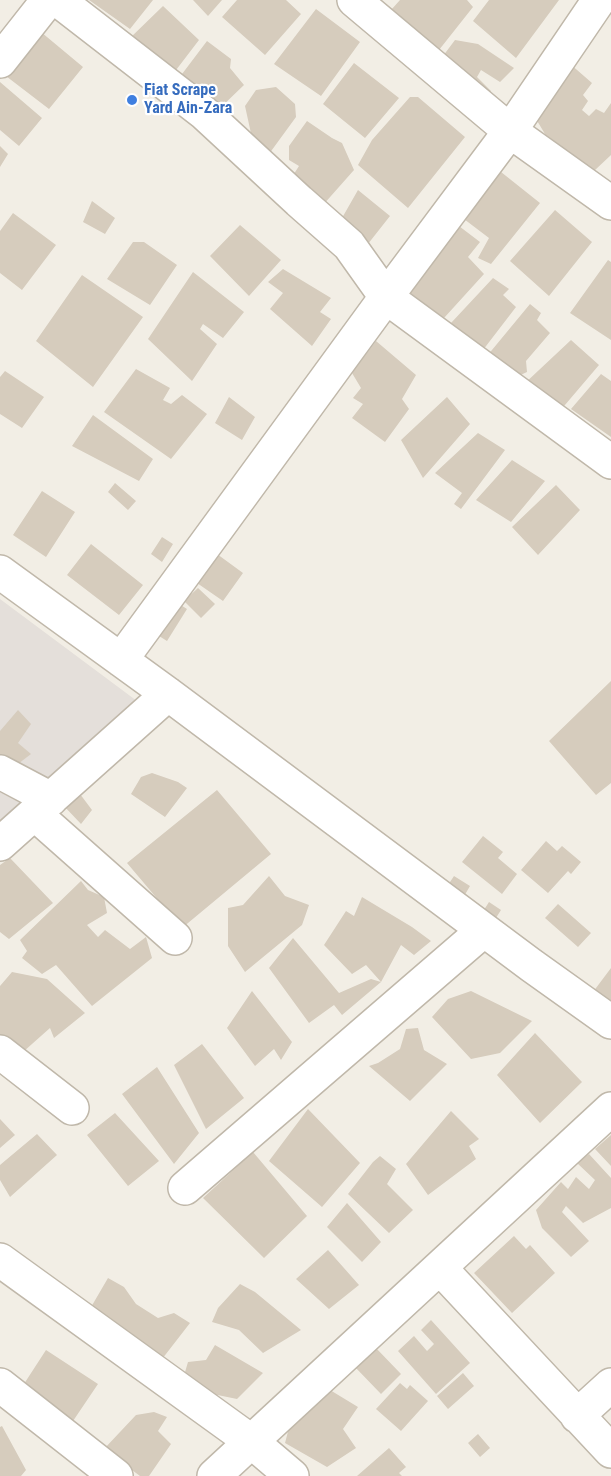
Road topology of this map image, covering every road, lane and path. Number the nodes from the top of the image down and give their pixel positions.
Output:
1 (48, 0) edge
2 (58, 0) edge
3 (354, 0) edge
4 (599, 0) edge
5 (0, 61) edge
6 (510, 131) junction
7 (611, 203) edge
8 (386, 297) junction
9 (611, 462) edge
10 (0, 572) edge
11 (121, 660) junction
12 (168, 694) junction
13 (0, 772) edge
14 (43, 806) junction
15 (0, 844) edge
16 (484, 930) junction
17 (175, 938) dead end
18 (611, 1022) edge
19 (0, 1052) edge
20 (72, 1108) dead end
21 (611, 1109) edge
22 (185, 1188) dead end
23 (0, 1260) edge
24 (440, 1268) junction
25 (0, 1385) edge
26 (611, 1385) edge
27 (577, 1416) junction
28 (252, 1442) junction
29 (611, 1451) edge
30 (116, 1476) edge
31 (214, 1476) edge
32 (292, 1476) edge

1 - 5 street
2 - 8 street
3 - 6 street
4 - 6 street
6 - 7 street
6 - 8 street
8 - 9 street
8 - 11 street
10 - 11 street
11 - 12 street
12 - 14 street
12 - 16 street
13 - 14 street
14 - 15 street
14 - 17 street
16 - 18 street
16 - 22 street
19 - 20 street
21 - 24 street
23 - 28 street
24 - 27 street
24 - 28 street
25 - 30 street
26 - 27 street
27 - 29 street
28 - 31 street
28 - 32 street

